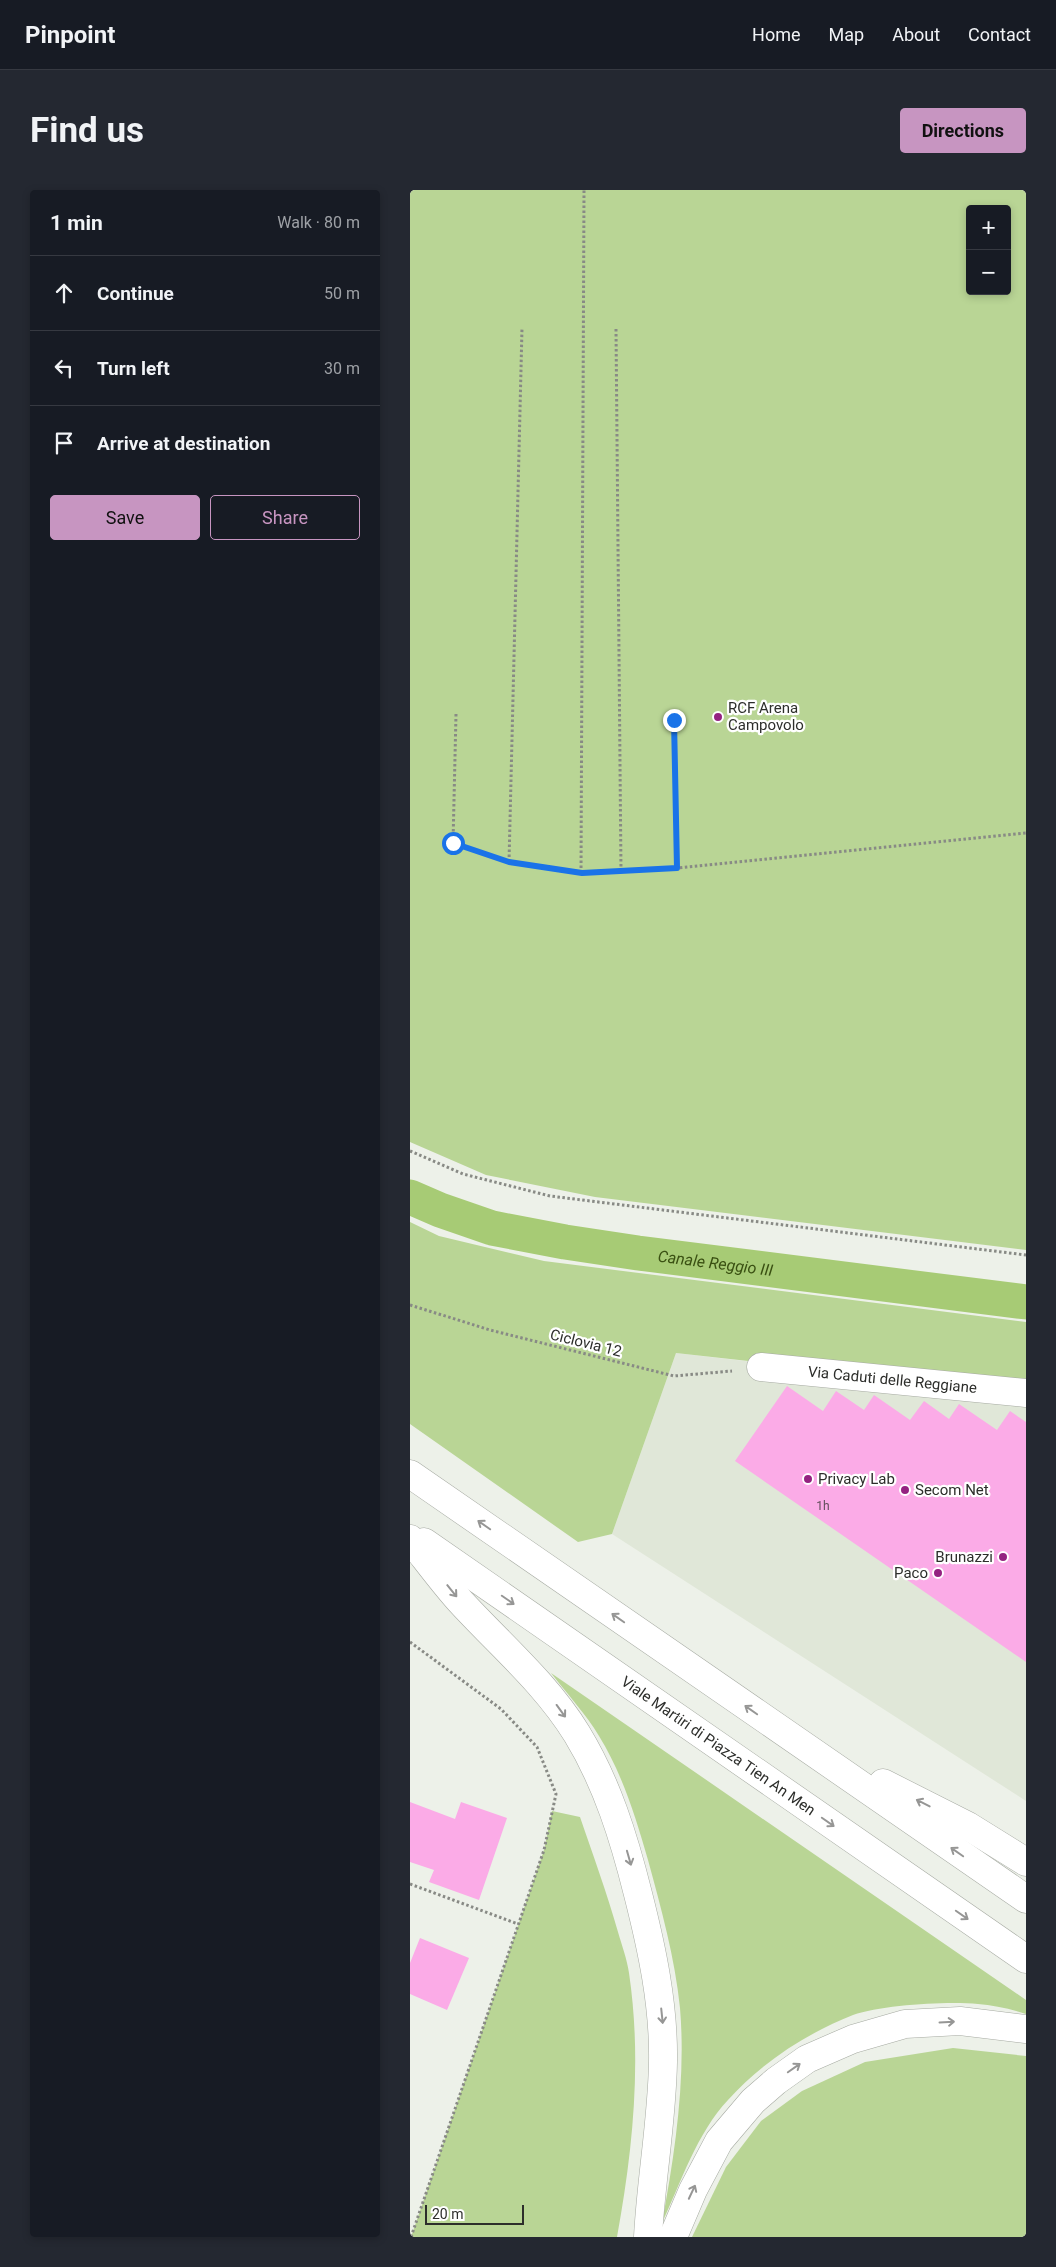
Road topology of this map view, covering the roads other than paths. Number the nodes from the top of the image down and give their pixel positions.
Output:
1 (761, 1367) road end
2 (1026, 1393) edge
3 (410, 1474) edge
4 (410, 1533) edge
5 (410, 1539) edge
6 (787, 1735) junction
7 (1026, 1862) edge
8 (1026, 1899) edge
9 (1026, 1959) edge
10 (1026, 2029) edge
11 (648, 2237) edge
12 (673, 2237) edge

1 - 2 main road, Via Caduti delle Reggiane
6 -> 3 main road
4 -> 9 main road, Viale Martiri di Piazza Tien An Men
5 -> 11 main road
7 -> 6 main road
8 -> 6 main road
12 -> 10 main road

